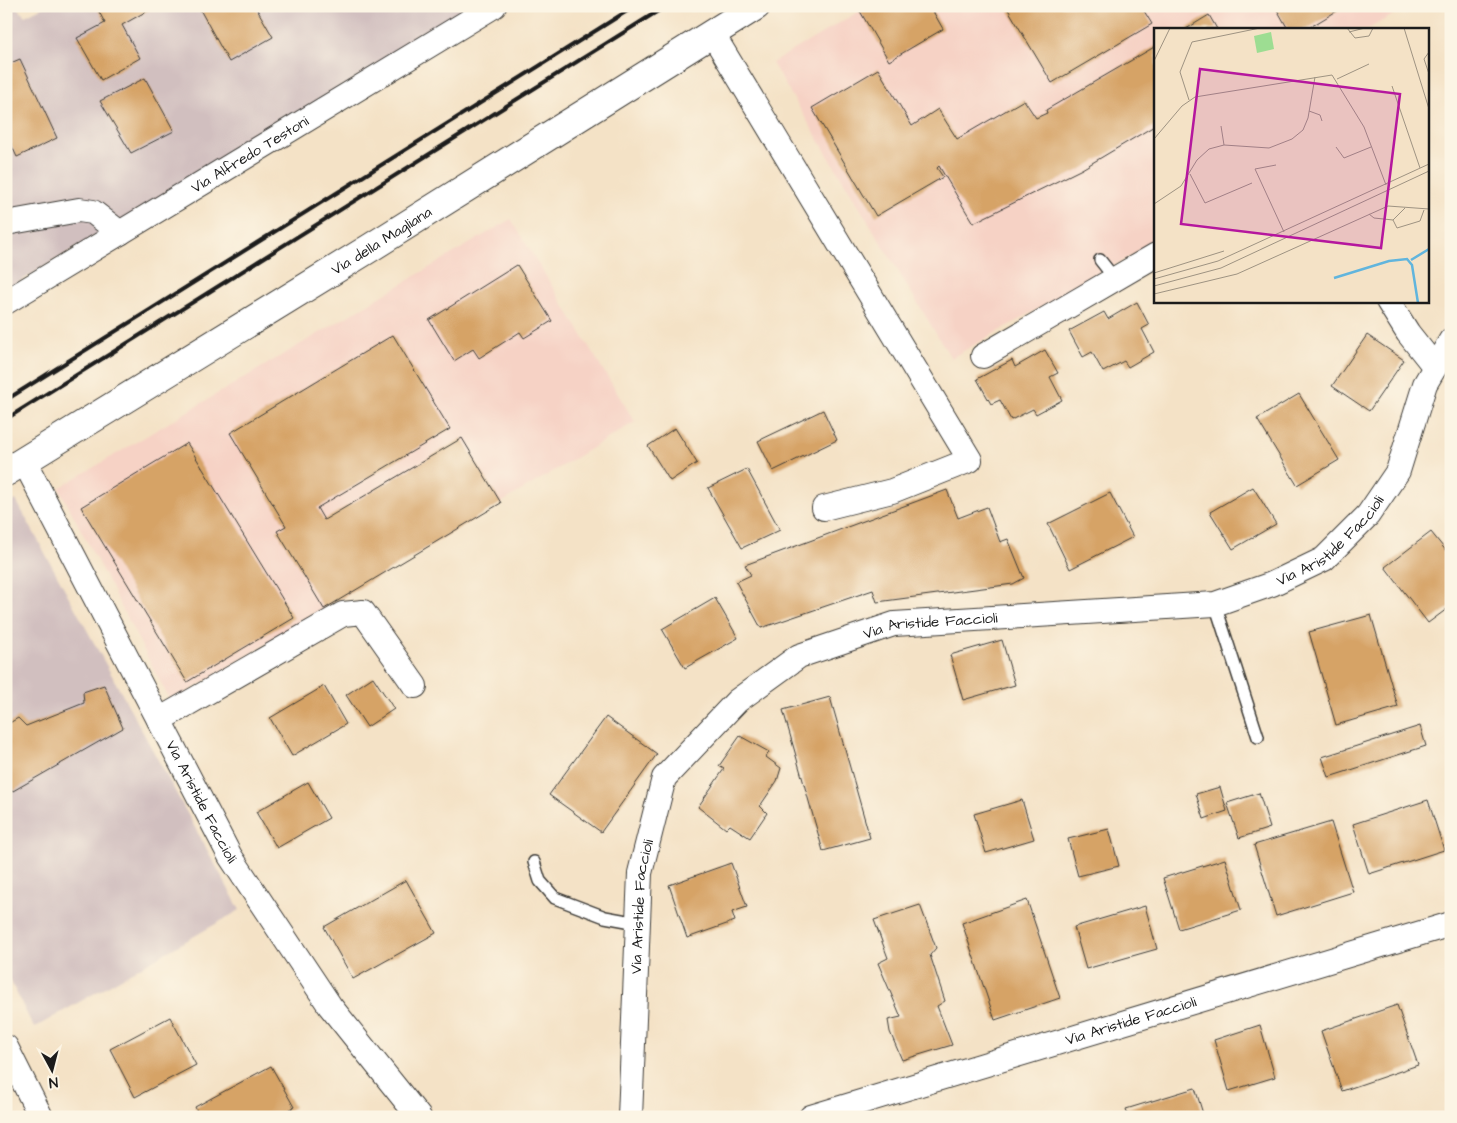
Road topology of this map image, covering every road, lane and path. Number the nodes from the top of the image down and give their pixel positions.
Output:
1 (494, 6) edge
2 (756, 6) edge
3 (712, 33) junction
4 (6, 223) edge
5 (120, 233) junction
6 (1154, 256) edge
7 (1100, 260) dead end
8 (1115, 279) junction
9 (6, 302) edge
10 (1389, 302) edge
11 (1451, 340) edge
12 (983, 356) dead end
13 (1435, 367) junction
14 (15, 467) edge
15 (824, 508) dead end
16 (1215, 604) junction
17 (415, 686) dead end
18 (159, 720) junction
19 (1258, 737) dead end
20 (534, 862) dead end
21 (638, 923) junction
22 (1451, 924) edge
23 (6, 1047) edge
24 (41, 1117) edge
25 (419, 1117) edge
26 (630, 1117) edge
27 (811, 1117) edge

1 - 5 street, Via Alfredo Testoni
2 - 3 main road, Via della Magliana
3 - 14 main road, Via della Magliana
3 - 15 street
4 - 5 street
5 - 9 street, Via Alfredo Testoni
6 - 8 street
7 - 8 lane
8 - 12 street
10 - 13 street
11 - 13 street, Via Aristide Faccioli
13 - 16 street, Via Aristide Faccioli
14 - 18 street, Via Aristide Faccioli
16 - 19 lane
16 - 21 street, Via Aristide Faccioli
17 - 18 street
18 - 25 street, Via Aristide Faccioli
20 - 21 lane
21 - 26 street, Via Aristide Faccioli
22 - 27 street, Via Aristide Faccioli
23 - 24 street

